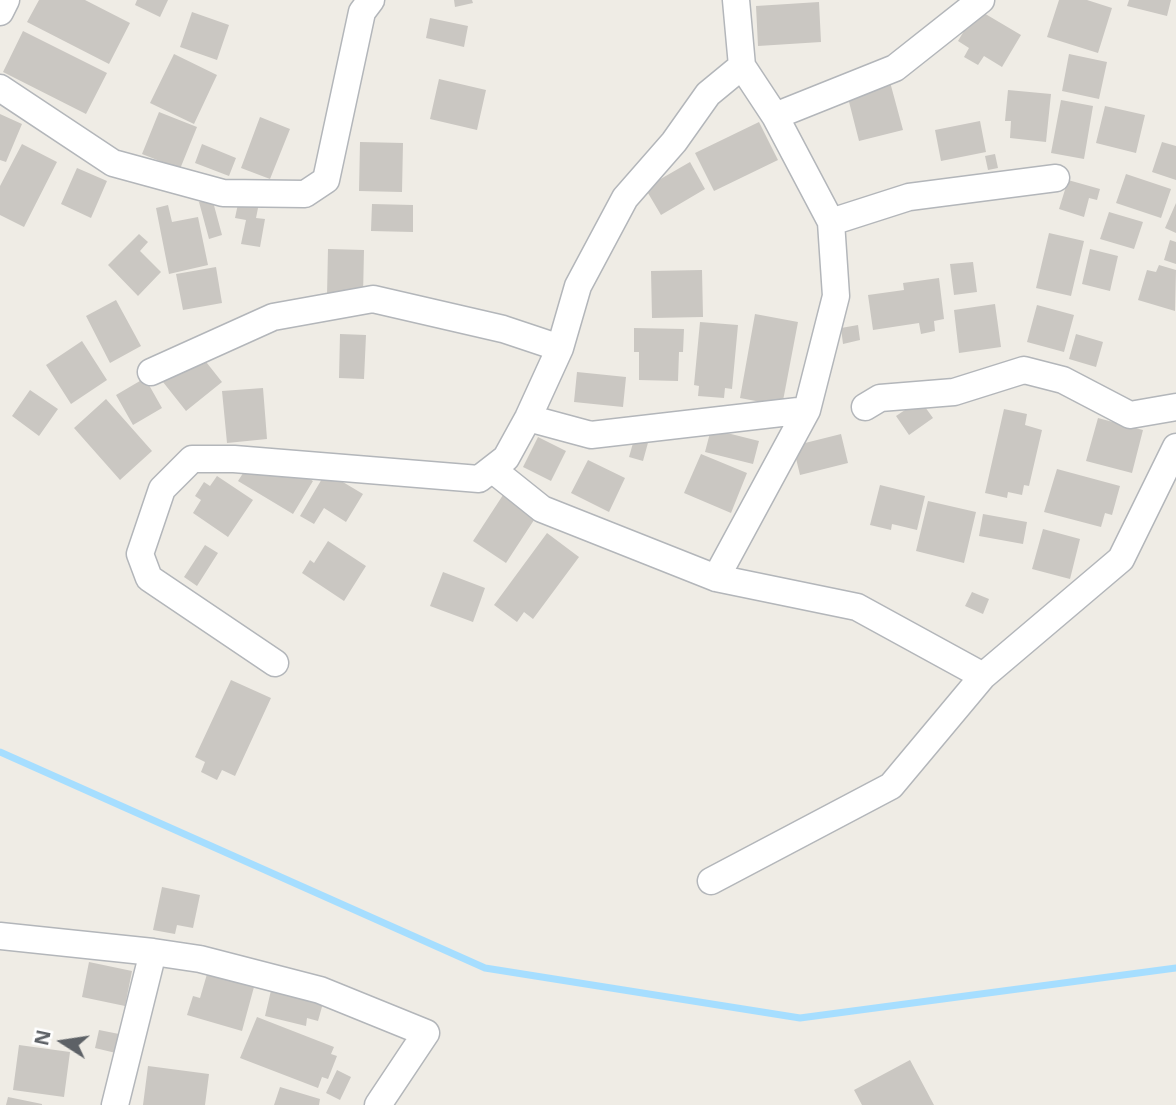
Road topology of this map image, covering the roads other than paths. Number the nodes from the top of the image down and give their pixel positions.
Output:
1 (6, 0) edge
2 (371, 0) edge
3 (736, 0) edge
4 (981, 0) edge
5 (0, 12) edge
6 (742, 66) junction
7 (0, 88) edge
8 (775, 116) junction
9 (1056, 178) dead end
10 (831, 222) junction
11 (560, 348) junction
12 (150, 372) dead end
13 (866, 407) dead end
14 (1176, 407) edge
15 (807, 410) junction
16 (528, 418) junction
17 (1176, 447) edge
18 (492, 469) junction
19 (716, 578) junction
20 (275, 663) dead end
21 (983, 676) junction
22 (711, 881) dead end
23 (0, 936) edge
24 (153, 952) junction
25 (115, 1105) edge
26 (378, 1105) edge

1 - 5 street
2 - 7 street
3 - 6 street
4 - 8 street
6 - 8 street
6 - 11 street
8 - 10 street
9 - 10 street
10 - 15 street
11 - 12 street
11 - 16 street
13 - 14 street
15 - 16 street
15 - 19 street
16 - 18 street
17 - 21 street
18 - 19 street
18 - 20 street
19 - 21 street
21 - 22 street
23 - 24 street
24 - 25 street
24 - 26 street

